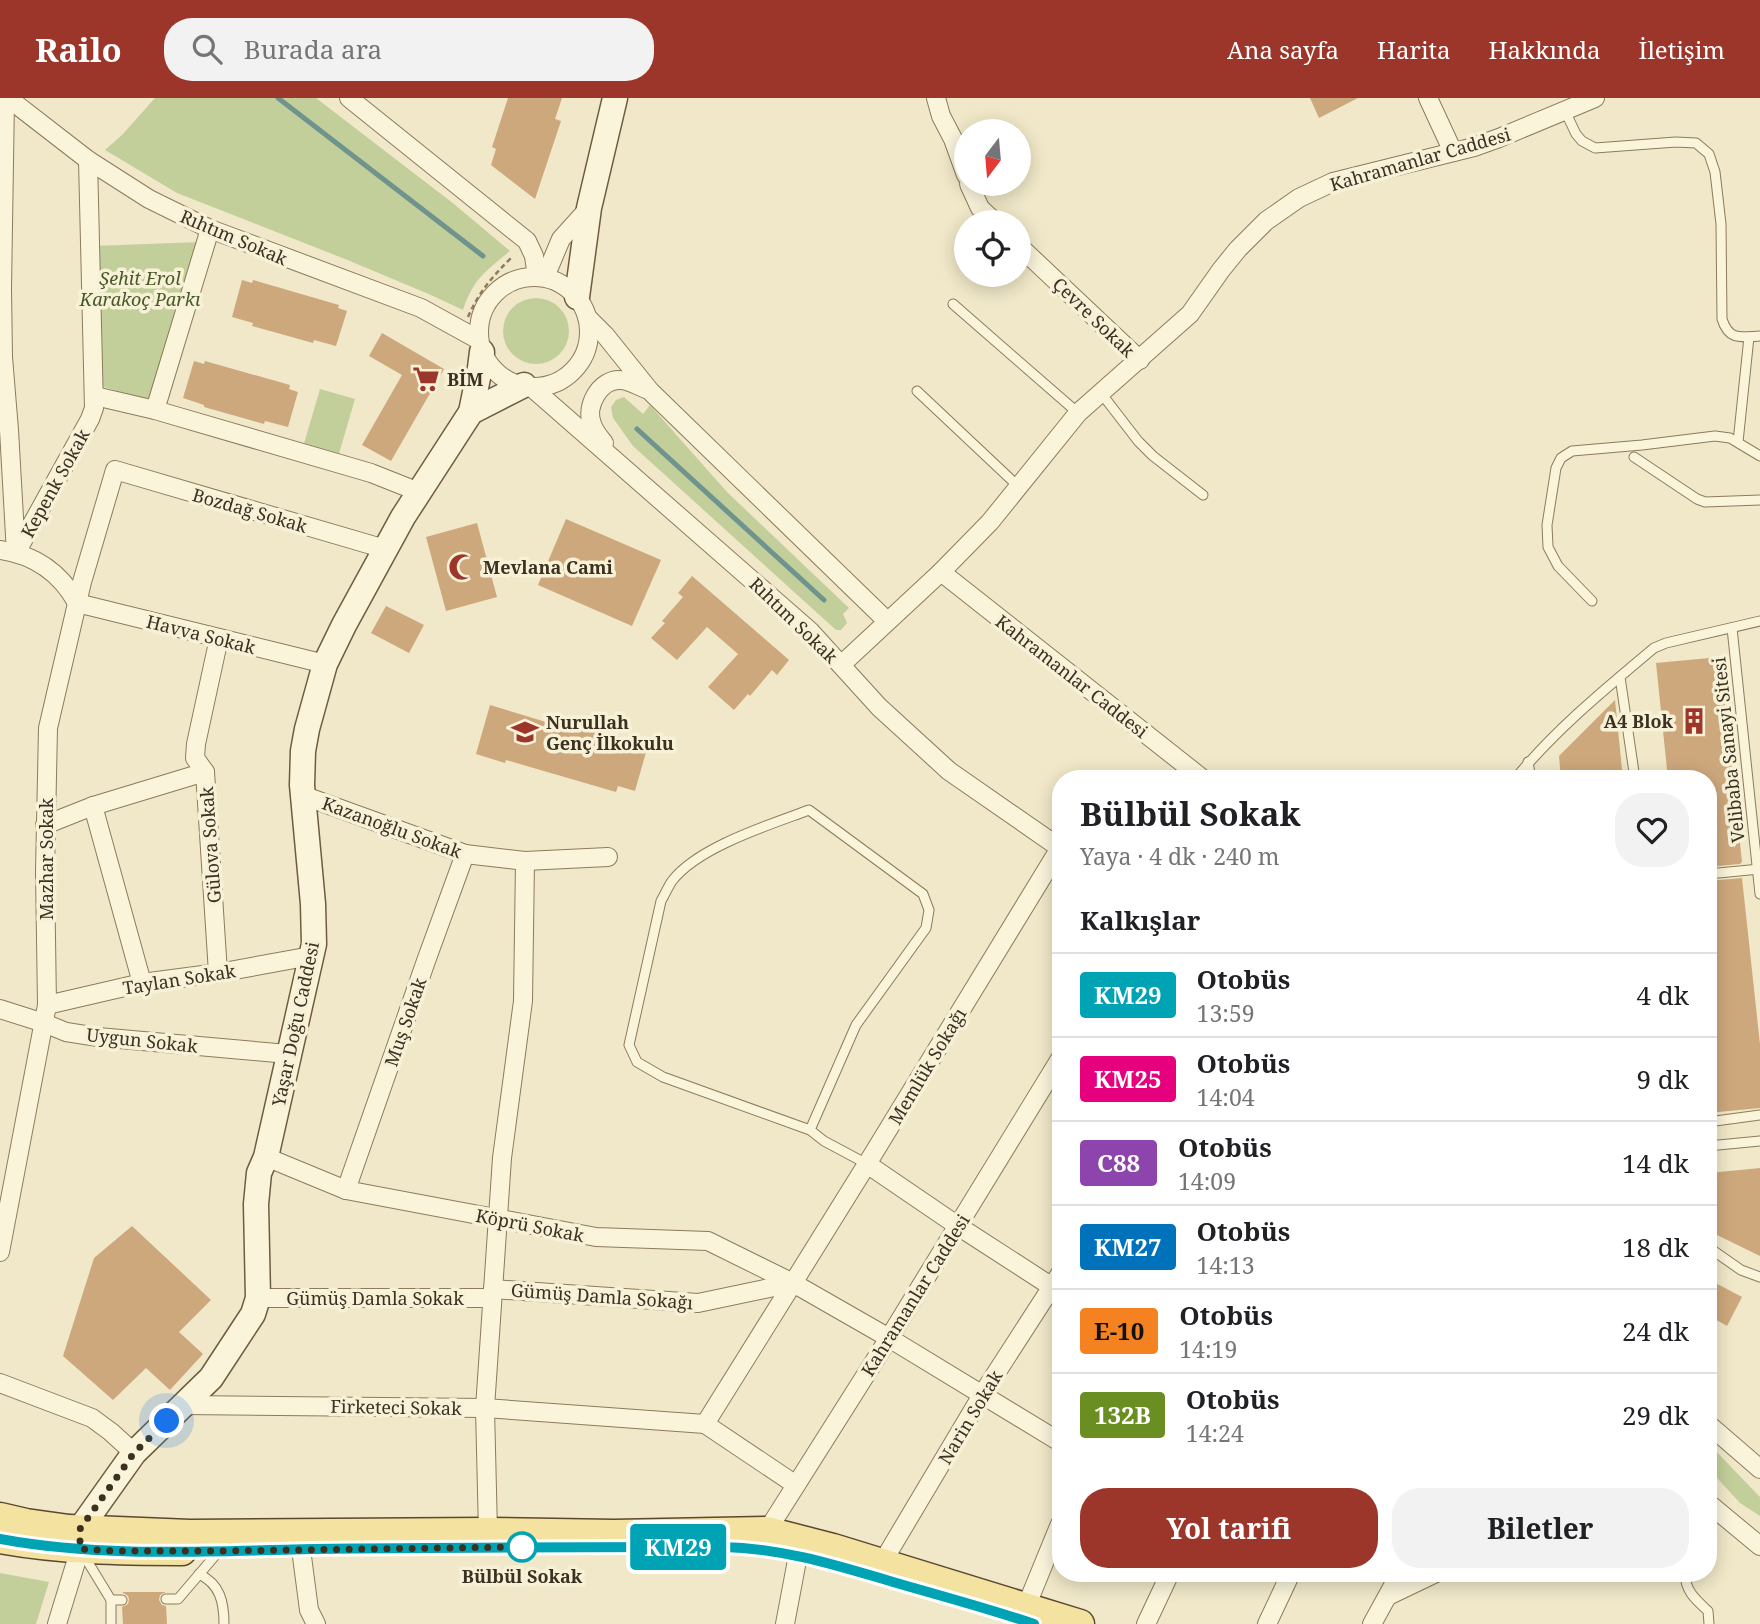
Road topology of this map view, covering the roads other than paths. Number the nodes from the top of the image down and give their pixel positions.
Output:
1 (7, 98) edge
2 (349, 98) edge
3 (615, 98) edge
4 (936, 98) edge
5 (1428, 98) edge
6 (1595, 98) edge
7 (1571, 105) edge
8 (954, 142) edge
9 (1453, 152) junction
10 (88, 160) junction
11 (589, 208) junction
12 (210, 229) junction
13 (1031, 257) edge
14 (541, 277) junction
15 (953, 304) dead end
16 (582, 307) junction
17 (1749, 337) junction
18 (1760, 337) edge
19 (481, 346) junction
20 (1139, 360) junction
21 (527, 386) junction
22 (650, 391) junction
23 (917, 391) dead end
24 (1101, 393) junction
25 (95, 396) junction
26 (155, 410) junction
27 (471, 412) junction
28 (1078, 413) junction
29 (1738, 442) junction
30 (1760, 456) edge
31 (1634, 457) dead end
32 (613, 459) junction
33 (115, 470) joint
34 (1019, 487) junction
35 (419, 492) junction
36 (1203, 495) dead end
37 (1760, 500) edge
38 (386, 549) junction
39 (8, 552) edge
40 (941, 572) junction
41 (1592, 601) dead end
42 (77, 603) junction
43 (887, 621) junction
44 (1760, 621) edge
45 (1731, 628) junction
46 (219, 638) junction
47 (325, 664) junction
48 (841, 665) junction
49 (1620, 677) junction
50 (1528, 762) junction
51 (1192, 770) edge
52 (1522, 770) edge
53 (1529, 770) edge
54 (1634, 770) edge
55 (205, 772) junction
56 (302, 795) junction
57 (93, 806) junction
58 (45, 825) junction
59 (1052, 842) edge
60 (465, 855) junction
61 (608, 857) dead end
62 (1052, 861) edge
63 (525, 862) junction
64 (1758, 869) edge
65 (1717, 873) edge
66 (1760, 894) edge
67 (312, 956) junction
68 (218, 973) junction
69 (142, 983) junction
70 (0, 1009) edge
71 (46, 1014) junction
72 (288, 1054) junction
73 (1052, 1072) edge
74 (1760, 1115) edge
75 (1717, 1121) edge
76 (810, 1130) junction
77 (1760, 1141) edge
78 (1717, 1145) edge
79 (266, 1157) junction
80 (867, 1164) junction
81 (346, 1190) junction
82 (498, 1219) junction
83 (958, 1226) junction
84 (0, 1252) edge
85 (1717, 1253) edge
86 (1760, 1277) edge
87 (1052, 1281) edge
88 (793, 1283) junction
89 (493, 1293) junction
90 (1052, 1293) edge
91 (258, 1298) junction
92 (889, 1338) junction
93 (0, 1383) edge
94 (982, 1395) junction
95 (184, 1405) junction
96 (485, 1408) junction
97 (705, 1424) junction
98 (1717, 1432) edge
99 (1052, 1437) edge
100 (134, 1453) junction
101 (1760, 1469) edge
102 (796, 1485) junction
103 (0, 1517) edge
104 (1717, 1517) edge
105 (488, 1532) junction
106 (0, 1539) edge
107 (80, 1539) junction
108 (766, 1540) junction
109 (1760, 1546) edge
110 (301, 1549) junction
111 (1052, 1549) edge
112 (219, 1551) junction
113 (798, 1555) junction
114 (882, 1563) junction
115 (199, 1574) junction
116 (1166, 1582) edge
117 (1287, 1582) edge
118 (1395, 1582) edge
119 (1417, 1582) edge
120 (1686, 1582) edge
121 (1388, 1596) junction
122 (166, 1599) dead end
123 (122, 1600) dead end
124 (111, 1601) junction
125 (1030, 1616) edge
126 (57, 1624) edge
127 (111, 1624) edge
128 (224, 1624) edge
129 (316, 1624) edge
130 (785, 1624) edge
131 (1080, 1624) edge
132 (1146, 1624) edge
133 (1267, 1624) edge
134 (1372, 1624) edge
135 (1709, 1624) edge

1 - 10 street, Rıhtım Sokak
1 - 39 street
2 - 14 street
3 - 11 street
4 - 8 street
5 - 9 street
6 - 7 street, Kahramanlar Caddesi
7 - 9 street, Kahramanlar Caddesi
7 - 17 lane
9 - 20 street, Kahramanlar Caddesi
10 - 12 street, Rıhtım Sokak
10 - 25 street, Kepenk Sokak
11 - 14 street
11 - 16 street
12 - 19 street, Rıhtım Sokak
12 - 26 street
13 - 20 street, Çevre Sokak
14 - 16 street
14 - 19 street
15 - 28 lane
16 - 21 street
16 - 22 street
17 - 18 lane
17 - 29 lane
19 - 21 street
19 - 27 street
20 - 24 street, Kahramanlar Caddesi
21 - 27 street
21 - 32 street, Rıhtım Sokak
22 - 32 street
22 - 43 street
23 - 34 lane
24 - 28 street, Kahramanlar Caddesi
24 - 36 lane
25 - 26 street
25 - 39 street, Kepenk Sokak
26 - 35 street
27 - 35 street, Yaşar Doğu Caddesi
28 - 34 street, Kahramanlar Caddesi
29 - 30 lane
29 - 41 lane
31 - 37 lane
32 - 48 street, Rıhtım Sokak
33 - 38 street, Bozdağ Sokak
33 - 42 street, Mazhar Sokak
34 - 40 street, Kahramanlar Caddesi
35 - 38 street, Yaşar Doğu Caddesi
38 - 47 street, Yaşar Doğu Caddesi
39 - 42 street
40 - 43 street, Kahramanlar Caddesi
40 - 51 street, Kahramanlar Caddesi
42 - 46 street, Havva Sokak
42 - 58 street, Mazhar Sokak
43 - 48 street, Kahramanlar Caddesi
44 - 45 lane, Velibaba Sanayi Sitesi
45 - 49 lane, Velibaba Sanayi Sitesi
45 - 64 lane, Velibaba Sanayi Sitesi
46 - 47 street, Havva Sokak
46 - 55 street, Gülova Sokak
47 - 56 street, Yaşar Doğu Caddesi
48 - 59 street, Rıhtım Sokak
49 - 50 lane, Velibaba Sanayi Sitesi
49 - 54 lane
50 - 52 lane, Velibaba Sanayi Sitesi
50 - 53 lane
55 - 57 street
55 - 68 street, Gülova Sokak
56 - 60 street, Kazanoğlu Sokak
56 - 67 street, Yaşar Doğu Caddesi
57 - 58 street
57 - 69 street
58 - 71 street, Mazhar Sokak
60 - 63 street, Kazanoğlu Sokak
60 - 81 street, Muş Sokak
61 - 63 street, Kazanoğlu Sokak
62 - 80 street, Memlük Sokağı
63 - 82 street, Firketeci Sokak
64 - 65 lane
64 - 66 lane, Velibaba Sanayi Sitesi
67 - 68 street, Taylan Sokak
67 - 72 street, Yaşar Doğu Caddesi
68 - 69 street, Taylan Sokak
69 - 71 street, Taylan Sokak
70 - 71 street, Uygun Sokak
71 - 72 street, Uygun Sokak
71 - 84 street, Mazhar Sokak
72 - 79 street, Yaşar Doğu Caddesi
73 - 83 street, Kahramanlar Caddesi
74 - 75 lane
76 - 76 lane
76 - 80 lane
77 - 78 lane
79 - 81 street, Köprü Sokak
79 - 91 street, Yaşar Doğu Caddesi
80 - 83 street
80 - 88 street, Memlük Sokağı
81 - 82 street, Köprü Sokak
82 - 88 street, Köprü Sokak
82 - 89 street, Firketeci Sokak
83 - 87 street
83 - 92 street, Kahramanlar Caddesi
85 - 86 lane
88 - 89 street, Gümüş Damla Sokağı
88 - 92 street, Köprü Sokak
88 - 97 street, Memlük Sokağı
89 - 91 street, Gümüş Damla Sokak
89 - 96 street, Firketeci Sokak
90 - 94 street, Narin Sokak
91 - 95 street, Yaşar Doğu Caddesi
92 - 94 street, Köprü Sokak
92 - 102 street, Kahramanlar Caddesi
93 - 100 street
94 - 99 street, Köprü Sokak
94 - 114 street, Narin Sokak
95 - 96 street, Firketeci Sokak
95 - 100 street, Yaşar Doğu Caddesi
96 - 97 street
96 - 105 street
97 - 102 street
98 - 101 street
100 - 107 street, Yaşar Doğu Caddesi
102 - 108 street, Kahramanlar Caddesi
103 - 107 main road
104 - 109 street
105 - 107 main road
105 - 108 main road
106 - 107 main road
107 - 112 main road
107 - 124 lane
107 - 126 street
108 - 110 main road
108 - 113 main road
108 - 114 main road
110 - 112 main road
110 - 129 street
111 - 125 street
112 - 115 lane
113 - 125 main road
113 - 130 street
114 - 125 main road
115 - 122 lane
115 - 128 lane
116 - 132 street
117 - 133 street
118 - 121 street
119 - 121 street
120 - 135 lane
121 - 134 street
123 - 124 lane
124 - 127 lane
125 - 131 main road

